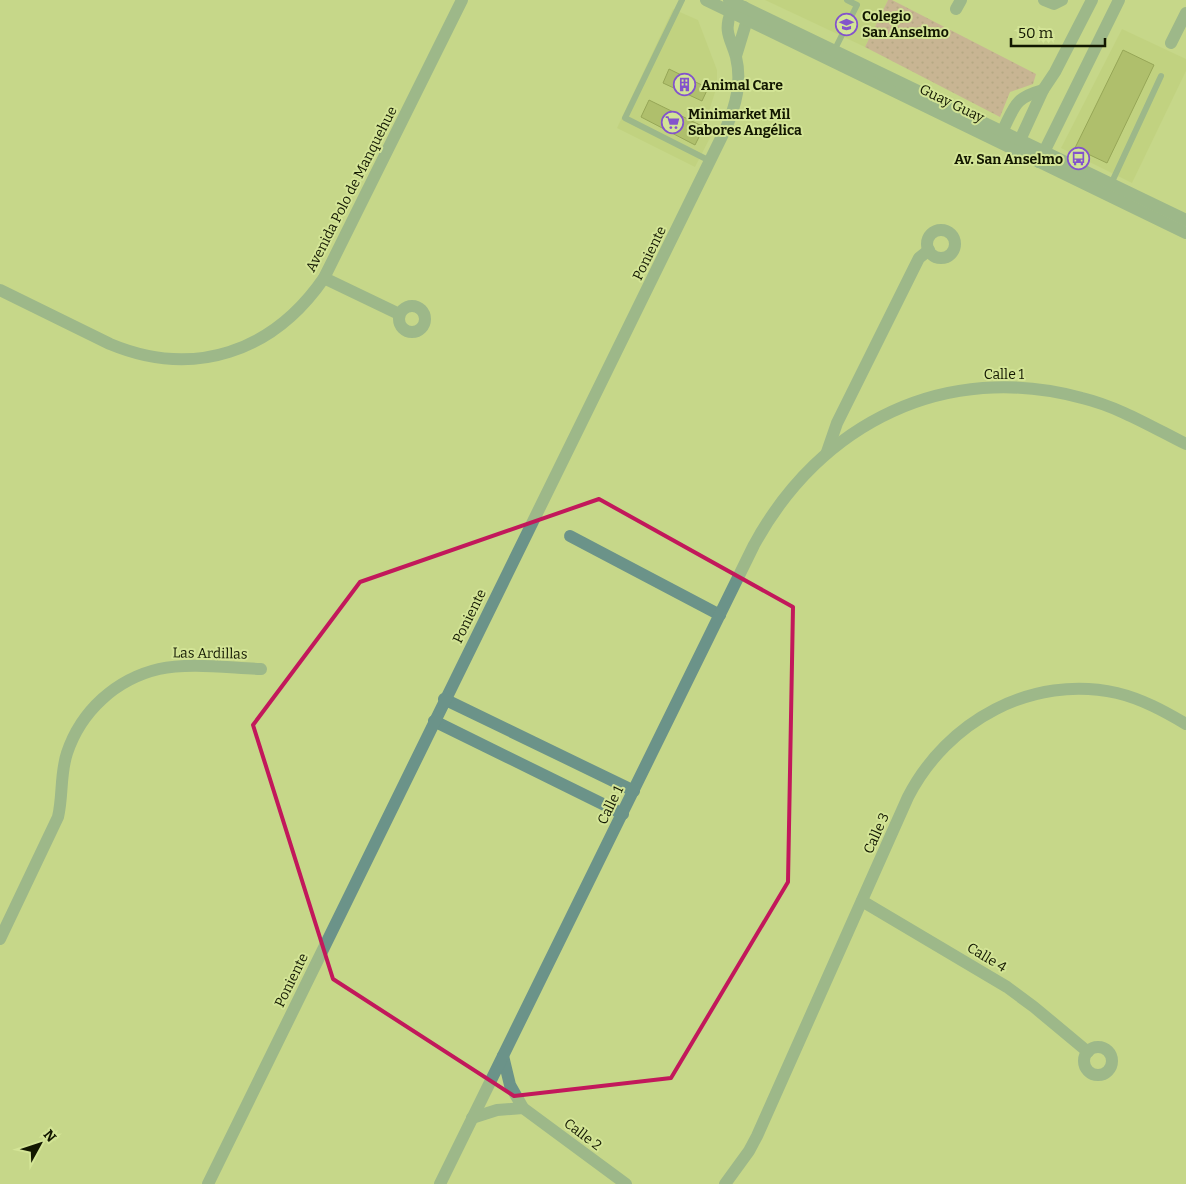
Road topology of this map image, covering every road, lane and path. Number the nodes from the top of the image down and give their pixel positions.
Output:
1 (462, 0) edge
2 (682, 0) edge
3 (706, 0) edge
4 (847, 0) edge
5 (1044, 0) edge
6 (1062, 0) edge
7 (1092, 0) edge
8 (1119, 0) edge
9 (746, 4) edge
10 (730, 6) edge
11 (1186, 13) edge
12 (748, 20) junction
13 (1170, 43) dead end
14 (832, 55) junction
15 (736, 56) junction
16 (1162, 76) dead end
17 (1043, 90) junction
18 (1002, 132) junction
19 (1020, 140) junction
20 (1042, 157) junction
21 (710, 161) junction
22 (1111, 184) junction
23 (1096, 190) junction
24 (1121, 202) junction
25 (1186, 220) edge
26 (1186, 233) edge
27 (929, 250) dead end
28 (324, 278) junction
29 (0, 290) edge
30 (399, 314) dead end
31 (1186, 444) edge
32 (827, 452) junction
33 (570, 536) dead end
34 (720, 614) junction
35 (261, 669) dead end
36 (444, 699) junction
37 (434, 721) junction
38 (1186, 724) edge
39 (634, 791) junction
40 (622, 814) junction
41 (862, 901) junction
42 (0, 939) edge
43 (1088, 1052) dead end
44 (503, 1056) junction
45 (523, 1108) junction
46 (472, 1118) junction
47 (728, 1180) edge
48 (208, 1184) edge
49 (440, 1184) edge
50 (626, 1184) edge
51 (716, 1184) edge

1 - 28 street, Avenida Polo de Manquehue
2 - 21 lane
3 - 10 street, Guay Guay
4 - 14 lane
5 - 6 street
7 - 17 street
8 - 20 street
9 - 10 street, Guay Guay
9 - 12 street
9 - 14 street, Guay Guay
10 - 12 street, Guay Guay
10 - 15 street, Poniente
11 - 13 street
12 - 14 street, Guay Guay
12 - 15 street, Poniente
14 - 18 street, Guay Guay
14 - 20 street, Guay Guay
15 - 21 street, Poniente
16 - 22 lane
17 - 18 street
17 - 19 street
18 - 19 street, Guay Guay
19 - 20 street, Guay Guay
20 - 22 street, Guay Guay
20 - 23 street, Guay Guay
21 - 36 street, Poniente
22 - 23 street
22 - 24 street
22 - 25 street, Guay Guay
23 - 24 street, Guay Guay
24 - 26 street, Guay Guay
27 - 32 street, Calle 1
28 - 29 street, Avenida Polo de Manquehue
28 - 30 street
31 - 32 street, Calle 1
32 - 34 street, Calle 1
33 - 34 street
34 - 39 street, Calle 1
35 - 42 street, Las Ardillas
36 - 37 street, Poniente
36 - 39 street
37 - 40 street
37 - 48 street, Poniente
38 - 41 street, Calle 3
39 - 40 street, Calle 1
40 - 44 street, Calle 1
41 - 43 street, Calle 4
41 - 47 street, Calle 3
44 - 45 street, Calle 2
44 - 46 street, Calle 1
45 - 46 street
45 - 50 street, Calle 2
46 - 49 street, Calle 1
47 - 51 street, Calle 3

